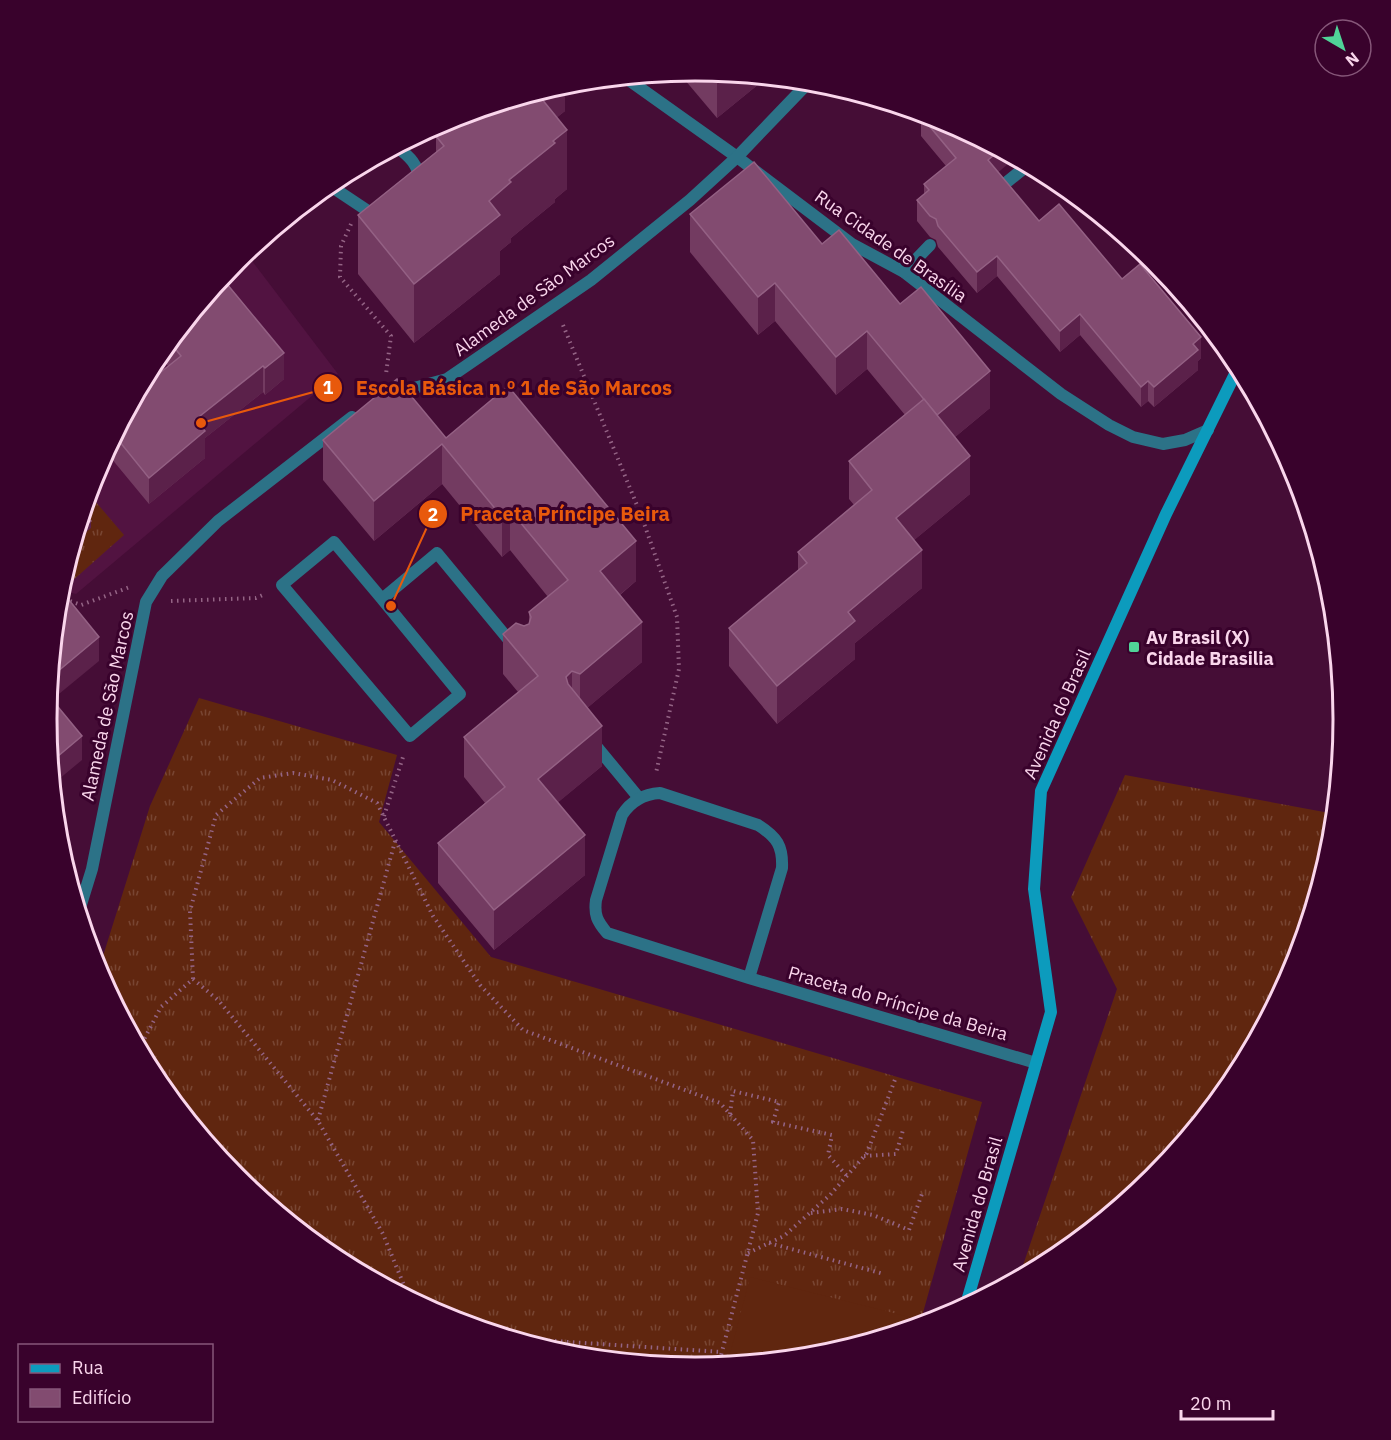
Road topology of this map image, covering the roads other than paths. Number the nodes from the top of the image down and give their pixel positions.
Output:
1 (636, 85) edge
2 (801, 91) edge
3 (404, 152) edge
4 (737, 157) junction
5 (1021, 171) edge
6 (1002, 186) edge
7 (338, 191) edge
8 (419, 192) edge
9 (395, 218) edge
10 (930, 245) dead end
11 (904, 273) junction
12 (1234, 377) edge
13 (383, 397) edge
14 (365, 406) edge
15 (1208, 430) junction
16 (382, 599) junction
17 (523, 658) edge
18 (581, 728) edge
19 (645, 796) junction
20 (83, 898) edge
21 (749, 978) junction
22 (1036, 1063) junction
23 (968, 1297) edge

1 - 4 street, Rua Cidade de Brasília
2 - 4 street, Alameda de São Marcos
3 - 8 street
4 - 11 street, Rua Cidade de Brasília
4 - 13 street, Alameda de São Marcos
5 - 6 street
7 - 9 street
10 - 11 street
11 - 15 street, Rua Cidade de Brasília
12 - 15 street, Avenida do Brasil
14 - 20 street, Alameda de São Marcos
15 - 22 street, Avenida do Brasil
16 - 16 street
16 - 17 street
18 - 19 street
19 - 21 street
19 - 21 street, Praceta do Príncipe da Beira
21 - 22 street, Praceta do Príncipe da Beira
22 - 23 street, Avenida do Brasil

